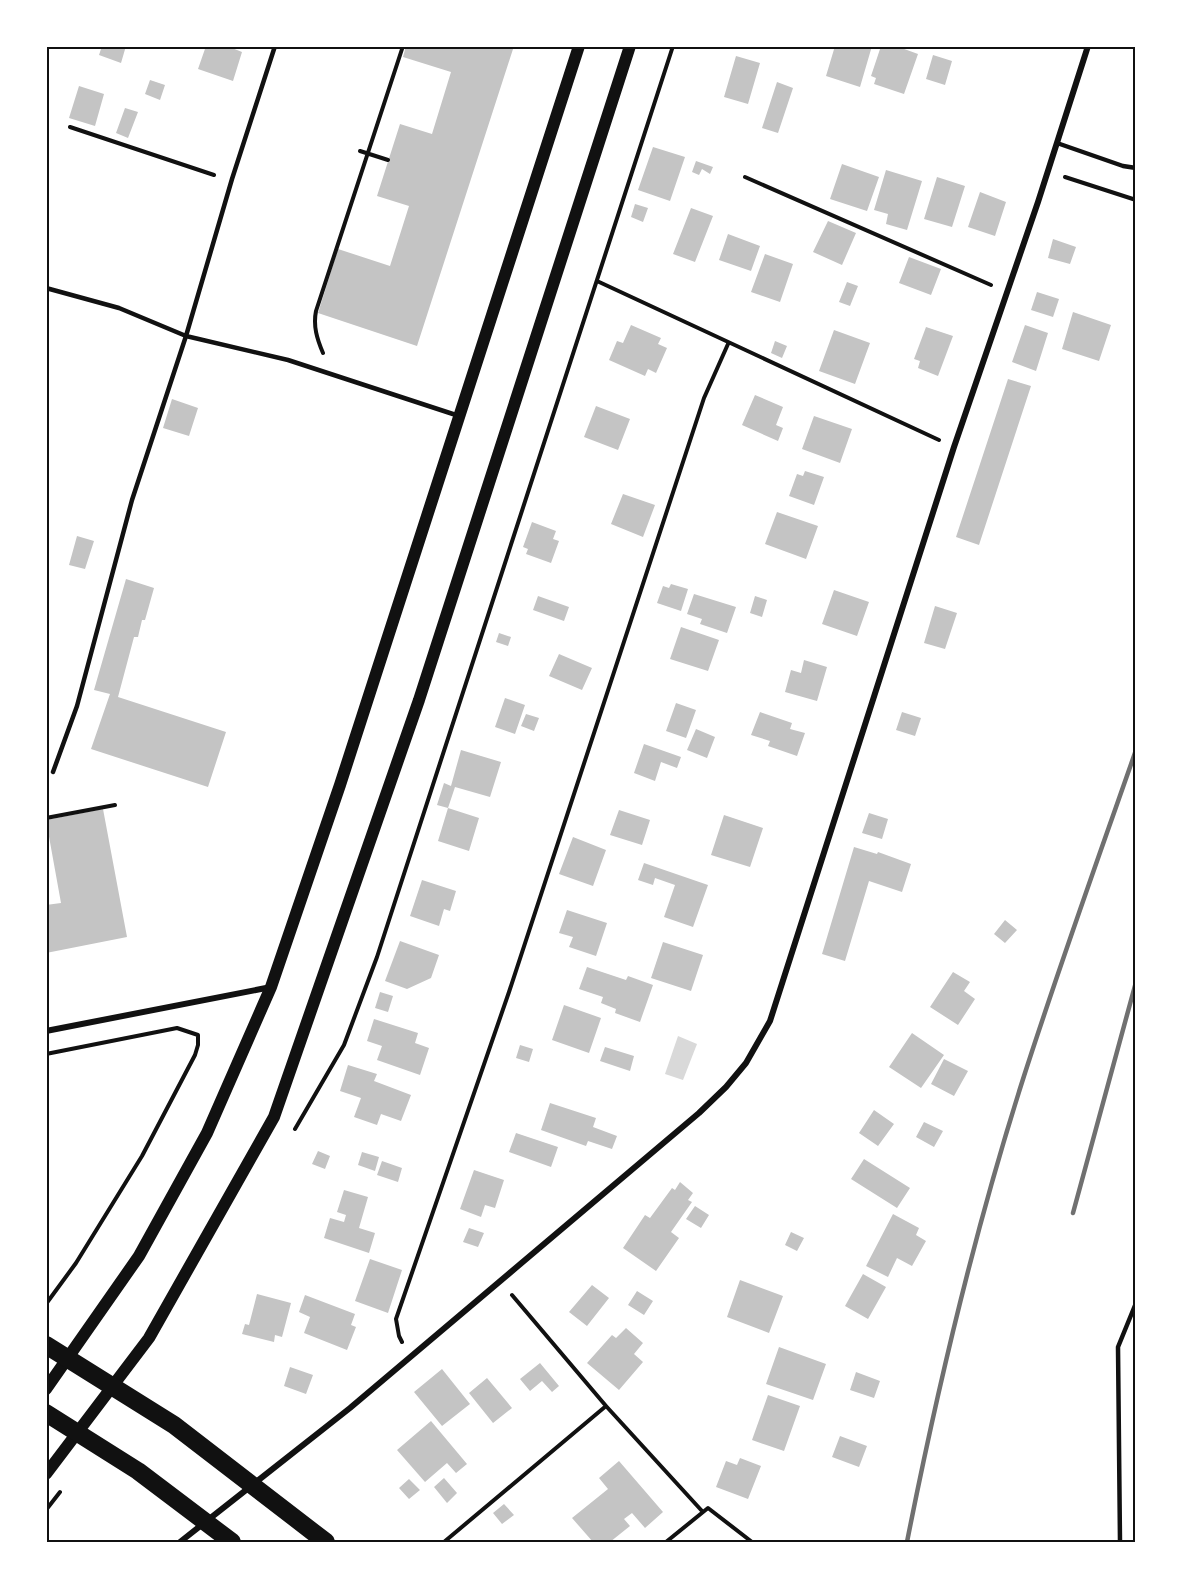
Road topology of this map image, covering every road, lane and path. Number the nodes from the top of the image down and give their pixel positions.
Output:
1 (275, 46) edge
2 (403, 46) edge
3 (579, 46) edge
4 (630, 46) edge
5 (1088, 46) edge
6 (70, 127) dead end
7 (1057, 143) junction
8 (360, 151) dead end
9 (368, 154) junction
10 (388, 160) dead end
11 (1136, 168) edge
12 (1048, 171) junction
13 (745, 177) dead end
14 (232, 179) junction
15 (1136, 200) edge
16 (597, 281) dead end
17 (46, 288) edge
18 (1008, 293) junction
19 (186, 336) junction
20 (729, 344) junction
21 (319, 371) junction
22 (460, 416) junction
23 (954, 447) junction
24 (52, 772) dead end
25 (115, 805) dead end
26 (46, 818) edge
27 (272, 987) junction
28 (46, 1031) edge
29 (46, 1054) edge
30 (500, 1281) junction
31 (1136, 1303) edge
32 (46, 1304) edge
33 (46, 1345) edge
34 (410, 1357) junction
35 (46, 1389) edge
36 (606, 1406) junction
37 (46, 1413) edge
38 (46, 1474) edge
39 (702, 1511) junction
40 (180, 1542) edge
41 (232, 1542) edge
42 (326, 1542) edge
43 (444, 1542) edge
44 (666, 1542) edge
45 (752, 1542) edge
46 (1120, 1542) edge

1 - 14 lane
2 - 9 path
3 - 22 main road
4 - 38 main road
5 - 7 street
6 - 14 path
7 - 11 lane
7 - 12 street
8 - 9 path
9 - 10 path
9 - 21 path
12 - 15 path
12 - 18 street
13 - 18 path
14 - 19 lane
16 - 20 path
17 - 19 lane
18 - 23 street
19 - 21 lane
19 - 24 lane
20 - 23 path
20 - 34 path
21 - 22 lane
22 - 27 main road
23 - 30 street
25 - 26 path
27 - 28 street
27 - 35 main road
29 - 32 path
30 - 34 street
30 - 36 path
31 - 46 lane
33 - 42 highway
34 - 40 street
36 - 39 path
36 - 43 path
37 - 41 highway
39 - 44 path
39 - 45 path

